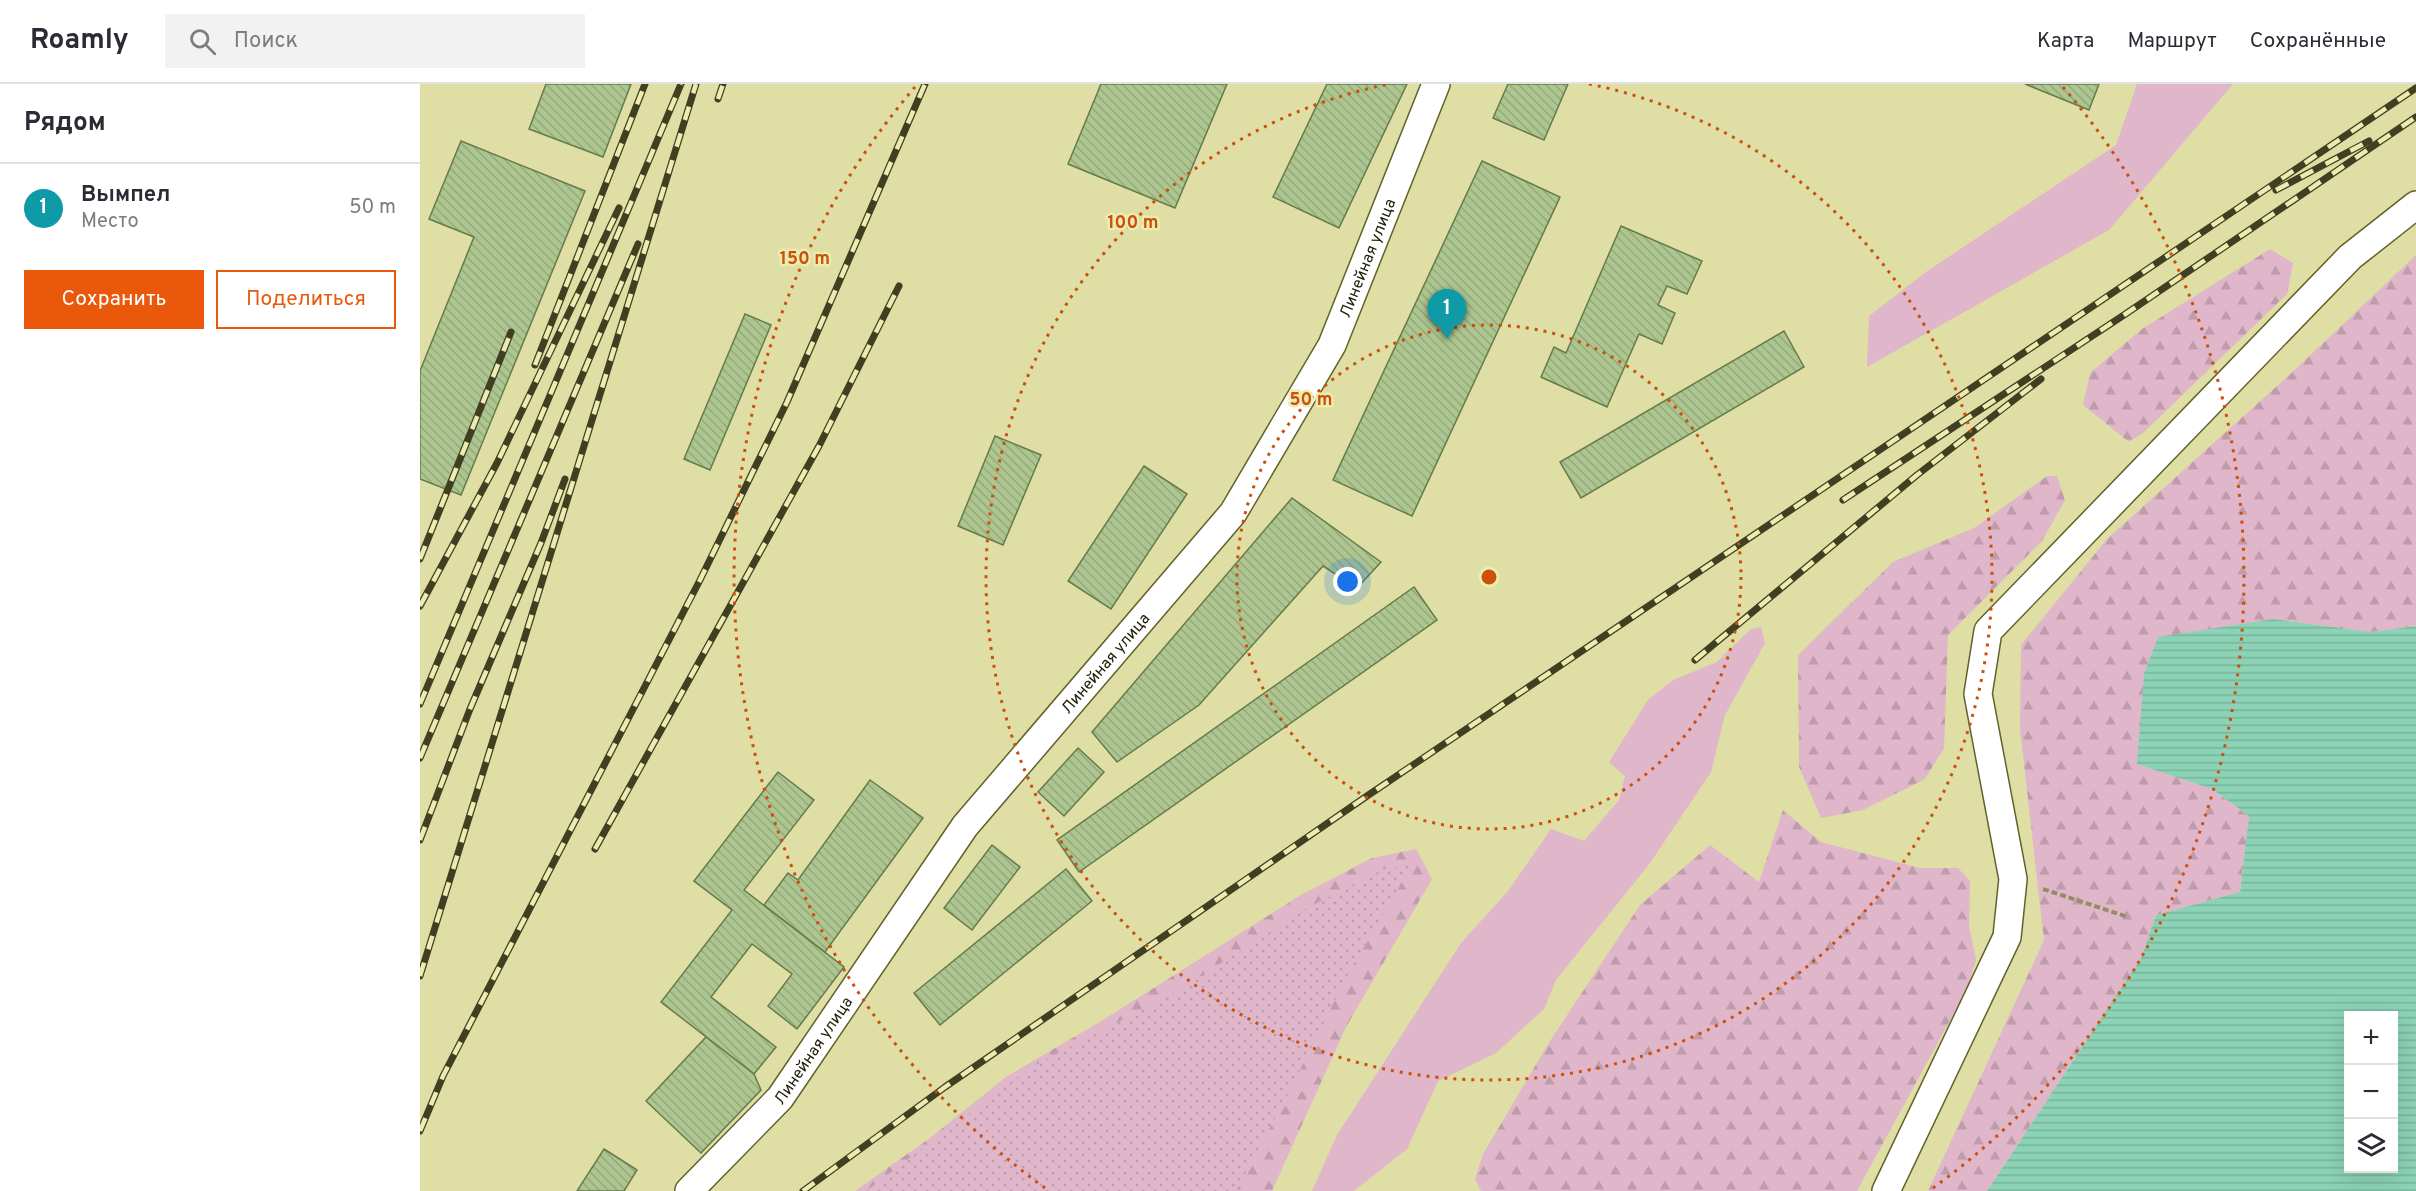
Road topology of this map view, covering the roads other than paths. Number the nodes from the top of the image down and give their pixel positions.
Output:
1 (1436, 84) edge
2 (2416, 205) edge
3 (689, 1191) edge
4 (1886, 1191) edge

1 - 3 street, Линейная улица
2 - 4 street

